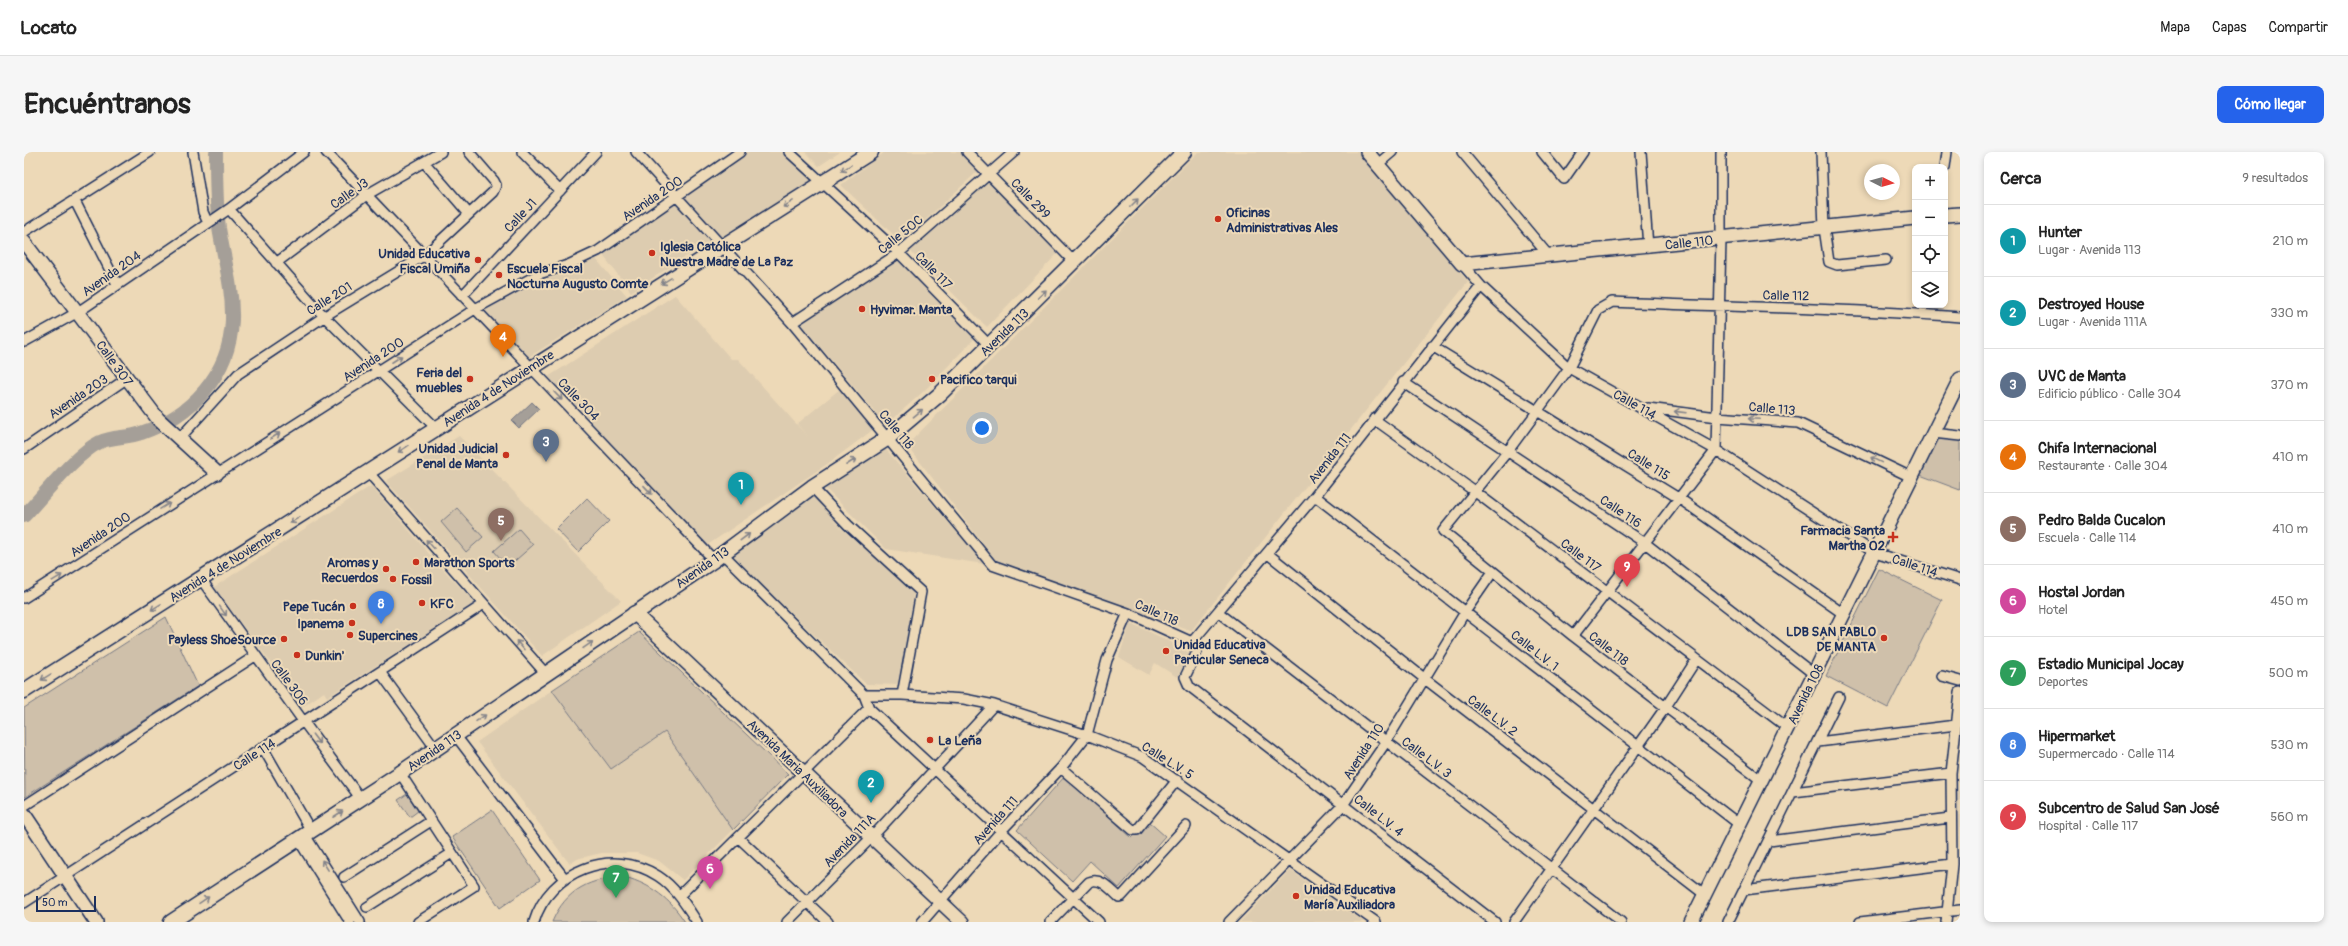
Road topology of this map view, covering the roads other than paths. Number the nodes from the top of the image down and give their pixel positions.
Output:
1 (150, 152) edge
2 (193, 152) edge
3 (304, 152) edge
4 (326, 152) edge
5 (441, 152) edge
6 (469, 152) edge
7 (522, 152) edge
8 (596, 152) edge
9 (636, 152) edge
10 (740, 152) edge
11 (789, 152) edge
12 (871, 152) edge
13 (967, 152) edge
14 (1014, 152) edge
15 (1367, 152) edge
16 (1392, 152) edge
17 (1462, 152) edge
18 (1542, 152) edge
19 (1584, 152) edge
20 (1641, 152) edge
21 (1721, 152) edge
22 (1821, 152) edge
23 (1947, 152) edge
24 (1182, 153) edge
25 (424, 162) junction
26 (1378, 164) junction
27 (1946, 164) edge
28 (988, 173) junction
29 (821, 183) junction
30 (560, 191) junction
31 (368, 194) junction
32 (677, 198) junction
33 (74, 201) junction
34 (227, 210) junction
35 (469, 214) junction
36 (1960, 214) edge
37 (1948, 215) edge
38 (1912, 218) edge
39 (209, 222) junction
40 (1824, 228) junction
41 (24, 232) edge
42 (1721, 239) junction
43 (24, 242) edge
44 (722, 246) junction
45 (1648, 246) junction
46 (899, 253) junction
47 (425, 255) junction
48 (1549, 256) junction
49 (1886, 260) dead end
50 (276, 263) junction
51 (1075, 263) junction
52 (1462, 264) junction
53 (117, 284) junction
54 (1481, 286) junction
55 (462, 296) junction
56 (1720, 307) junction
57 (475, 309) junction
58 (78, 312) junction
59 (325, 316) junction
60 (1960, 317) edge
61 (792, 323) junction
62 (24, 342) edge
63 (989, 346) junction
64 (1432, 346) junction
65 (531, 368) junction
66 (1569, 368) junction
67 (380, 370) junction
68 (126, 379) junction
69 (1960, 379) edge
70 (1403, 382) junction
71 (1642, 407) junction
72 (1539, 410) junction
73 (1717, 417) junction
74 (1374, 419) junction
75 (436, 428) junction
76 (1933, 433) junction
77 (175, 435) junction
78 (1960, 436) edge
79 (888, 438) junction
80 (24, 449) edge
81 (1716, 450) junction
82 (1508, 451) junction
83 (368, 472) junction
84 (217, 474) junction
85 (1911, 477) junction
86 (812, 487) junction
87 (1474, 491) junction
88 (1315, 496) junction
89 (1680, 499) junction
90 (1645, 543) junction
91 (1875, 553) junction
92 (1268, 554) junction
93 (718, 557) junction
94 (1492, 572) junction
95 (201, 579) junction
96 (1960, 580) edge
97 (1608, 592) junction
98 (24, 598) edge
99 (484, 604) junction
100 (1218, 612) junction
101 (1466, 612) junction
102 (634, 613) junction
103 (1128, 613) junction
104 (1845, 615) junction
105 (1573, 636) junction
106 (1192, 642) junction
107 (255, 656) junction
108 (1696, 660) junction
109 (380, 672) junction
110 (546, 674) junction
111 (1815, 676) junction
112 (1942, 676) dead end
113 (1425, 679) junction
114 (1960, 681) edge
115 (24, 691) edge
116 (1960, 692) edge
117 (864, 695) junction
118 (902, 695) junction
119 (1840, 697) dead end
120 (994, 705) junction
121 (869, 708) junction
122 (1665, 708) junction
123 (303, 721) junction
124 (1956, 726) junction
125 (1788, 728) junction
126 (1087, 735) junction
127 (456, 736) junction
128 (1386, 742) junction
129 (1818, 742) junction
130 (1638, 747) junction
131 (263, 748) junction
132 (436, 749) junction
133 (935, 768) junction
134 (1061, 768) junction
135 (803, 772) junction
136 (400, 773) junction
137 (1951, 773) junction
138 (1177, 780) junction
139 (1762, 780) junction
140 (1793, 792) junction
141 (361, 799) junction
142 (1344, 805) junction
143 (24, 806) edge
144 (1594, 809) junction
145 (24, 814) edge
146 (1950, 818) junction
147 (431, 821) junction
148 (1740, 825) junction
149 (1186, 826) dead end
150 (1002, 830) junction
151 (305, 835) junction
152 (739, 838) junction
153 (871, 838) junction
154 (1768, 841) junction
155 (452, 853) junction
156 (1289, 860) junction
157 (1952, 864) junction
158 (1551, 868) junction
159 (66, 876) junction
160 (344, 877) dead end
161 (564, 879) junction
162 (332, 885) junction
163 (1744, 890) junction
164 (1704, 894) junction
165 (679, 896) junction
166 (1072, 898) junction
167 (808, 901) junction
168 (941, 902) junction
169 (24, 903) edge
170 (367, 907) dead end
171 (1960, 910) edge
172 (1948, 911) junction
173 (96, 922) edge
174 (171, 922) edge
175 (350, 922) edge
176 (360, 922) edge
177 (418, 922) edge
178 (534, 922) edge
179 (697, 922) edge
180 (787, 922) edge
181 (828, 922) edge
182 (922, 922) edge
183 (962, 922) edge
184 (1050, 922) edge
185 (1099, 922) edge
186 (1229, 922) edge
187 (1376, 922) edge
188 (1495, 922) edge
189 (1514, 922) edge
190 (1621, 922) edge
191 (1691, 922) edge
192 (1728, 922) edge
193 (1860, 922) edge
194 (1946, 922) edge

1 - 33 street
2 - 39 street
3 - 34 street
4 - 31 street, Calle 304
5 - 25 street, Calle J3
6 - 35 street, Calle 201
7 - 30 street
8 - 30 street, Calle J1
9 - 32 street, Calle 118
10 - 32 street, Avenida 200
11 - 29 street, Calle 117
12 -> 29 main road, Avenida 4 de Noviembre
13 - 28 street, Calle 299
14 - 28 street, Calle 50C
15 - 26 street, Calle 114
16 - 26 street
17 - 48 street
18 - 19 street
20 - 45 street
21 - 42 street
22 - 40 street
23 - 27 street
51 -> 24 main road, Avenida 113
25 - 31 street, Calle J3
25 - 35 street
26 - 52 street, Calle 114
28 - 46 street, Calle 50C
28 - 51 street, Calle 299
29 -> 44 main road, Avenida 4 de Noviembre
29 - 46 street, Calle 117
30 - 55 street, Calle J1
31 - 47 street, Calle 304
31 - 50 street, Calle J3
32 - 44 street, Calle 118
32 - 57 street, Avenida 200
33 - 41 street
33 - 53 street
34 - 39 street, Avenida 204
34 - 50 street
35 - 47 street, Calle 201
36 - 37 street
38 - 40 street, Calle 110
39 - 53 street, Avenida 204
40 - 42 street, Calle 110
40 - 49 street
42 - 45 street, Calle 110
42 - 56 street
43 - 58 street, Calle 307
44 - 61 street, Calle 118
44 -> 65 main road, Avenida 4 de Noviembre
45 - 48 street, Calle 110
46 - 61 street, Calle 50C
46 - 63 street, Calle 117
47 - 55 street, Calle 304
47 - 59 street, Calle 201
48 - 52 street, Calle 110
50 - 59 street
63 -> 51 main road, Avenida 113
52 - 54 street, Calle 114
53 - 58 street, Avenida 204
54 - 64 street, Avenida 111
54 - 66 street, Calle 114
55 - 57 street, Calle 304
56 - 60 street, Calle 112
56 - 66 street, Calle 112
56 - 73 street
57 - 65 street, Calle 304
67 -> 57 street, Avenida 200
58 - 62 street, Avenida 204
58 - 68 street, Calle 307
59 - 67 street
59 - 77 street, Calle 201
61 - 79 street, Calle 118
79 -> 63 main road, Avenida 113
64 - 70 street, Avenida 111
64 - 72 street, Calle 115
65 - 75 main road, Avenida 4 de Noviembre
65 -> 93 street, Calle 304
66 - 71 street, Calle 114
66 - 72 street
67 - 75 street
84 -> 67 street, Avenida 200
68 - 77 street, Calle 307
68 - 80 street, Avenida 203
69 - 76 street, Avenida 108
70 - 74 street, Avenida 111
70 - 82 street, Calle 116
73 -> 71 street, Calle 113
71 - 81 street, Calle 114
72 - 82 street
72 - 89 street, Calle 115
73 - 81 street
85 -> 73 street, Calle 113
74 - 87 street, Calle 117
74 - 88 street, Avenida 111
75 -> 83 main road, Avenida 4 de Noviembre
76 - 78 street
76 - 85 street, Avenida 108
77 - 84 street, Calle 307
86 -> 79 main road, Avenida 113
79 - 103 street, Calle 118
81 - 89 street
81 - 91 street, Calle 114
82 - 87 street
82 - 90 street, Calle 116
83 -> 95 main road, Avenida 4 de Noviembre
99 -> 83 street
98 -> 84 street, Avenida 200
85 - 91 street, Avenida 108
93 -> 86 main road, Avenida 113
86 - 118 street
87 - 94 street, Calle 118
87 - 97 street, Calle 117
88 - 92 street, Avenida 111
88 - 101 street, Calle L.V. 1
89 - 90 street
89 - 104 street, Calle 115
90 - 97 street
90 - 111 street, Calle 116
91 - 96 street, Calle 114
91 - 104 street, Avenida 108
92 - 100 street, Avenida 111
92 - 113 street, Calle L.V. 2
93 - 102 main road, Avenida 113
93 - 117 street, Calle 304
94 - 101 street, Avenida 110
94 - 105 street, Calle 118
95 -> 107 street, Calle 306
95 -> 115 main road, Avenida 4 de Noviembre
97 - 105 street
97 - 108 street, Calle 117
99 - 109 street, Calle 114
110 -> 99 street
100 - 106 street, Avenida 111
100 - 128 street, Calle L.V. 3
101 - 113 street, Avenida 110
101 - 130 street, Calle L.V. 1
110 -> 102 main road, Avenida 113
102 - 135 street, Avenida Maria Auxiliadora
103 - 106 street, Calle 118
103 - 126 street
104 - 111 street, Avenida 108
105 - 122 street, Calle 118
106 - 142 street, Calle L.V. 4
107 - 123 street, Calle 306
107 - 143 street
108 - 122 street
108 - 125 street, Calle 117
109 - 123 street, Calle 114
109 - 132 street
127 -> 110 main road, Avenida 113
111 - 125 street, Avenida 108
112 - 114 street
113 - 128 street, Avenida 110
113 - 144 street, Calle L.V. 2
116 - 124 street
117 - 118 street, Calle L.V. 5
117 - 121 street
118 - 120 street, Calle L.V. 5
119 - 129 street
120 - 126 street, Calle L.V. 5
120 - 133 street, Avenida 111A
121 - 133 street
121 - 135 street
122 - 130 street
122 - 139 street, Calle 118
123 - 131 street, Calle 114
123 -> 141 street, Calle 306
124 - 129 street
124 - 137 street
125 - 139 street, Avenida 108
126 - 134 street, Avenida 111
126 - 138 street, Calle L.V. 5
127 - 132 main road, Avenida 113
127 - 161 street
128 - 142 street, Avenida 110
128 - 158 street, Calle L.V. 3
129 - 140 street
130 - 144 street
130 - 148 street, Calle L.V. 1
131 - 151 street
131 - 159 street, Calle 114
132 - 136 main road, Avenida 113
133 - 150 street
133 - 153 street, Avenida 111A
134 - 138 street
134 - 150 street, Avenida 111
135 - 152 street
135 - 153 street, Avenida Maria Auxiliadora
136 - 141 main road, Avenida 113
136 - 147 street
137 - 140 street
137 - 146 street
138 - 156 street, Calle L.V. 5
139 - 148 street, Avenida 108
140 - 154 street
151 -> 141 main road, Avenida 113
142 - 156 street, Avenida 110
142 - 188 street, Calle L.V. 4
144 - 158 street
144 - 164 street, Calle L.V. 2
145 - 159 street
146 - 154 street
146 - 157 street
147 - 155 street
147 - 160 street
148 - 164 street, Avenida 108
149 - 166 street
150 - 166 street
150 - 168 street, Avenida 111
151 - 162 street
174 -> 151 main road, Avenida 113
152 - 165 street
152 - 167 street
153 - 167 street, Avenida 111A
153 - 168 street, Avenida Maria Auxiliadora
154 - 163 street
155 - 170 street
155 - 177 street
156 - 186 street, Avenida 110
156 - 187 street, Calle L.V. 5
157 - 163 street
157 - 172 street
158 - 189 street
158 - 190 street, Calle L.V. 3
159 - 169 street, Calle 114
159 - 173 street
161 - 165 street
161 - 178 street
162 - 175 street
162 - 176 street
163 - 192 street
164 - 191 street, Avenida 108
165 - 179 street
166 - 184 street
166 - 185 street
167 - 180 street, Avenida 111A
167 - 181 street
168 - 182 street, Avenida 111
168 - 183 street, Avenida Maria Auxiliadora
171 - 172 street
172 - 193 street
172 - 194 street

